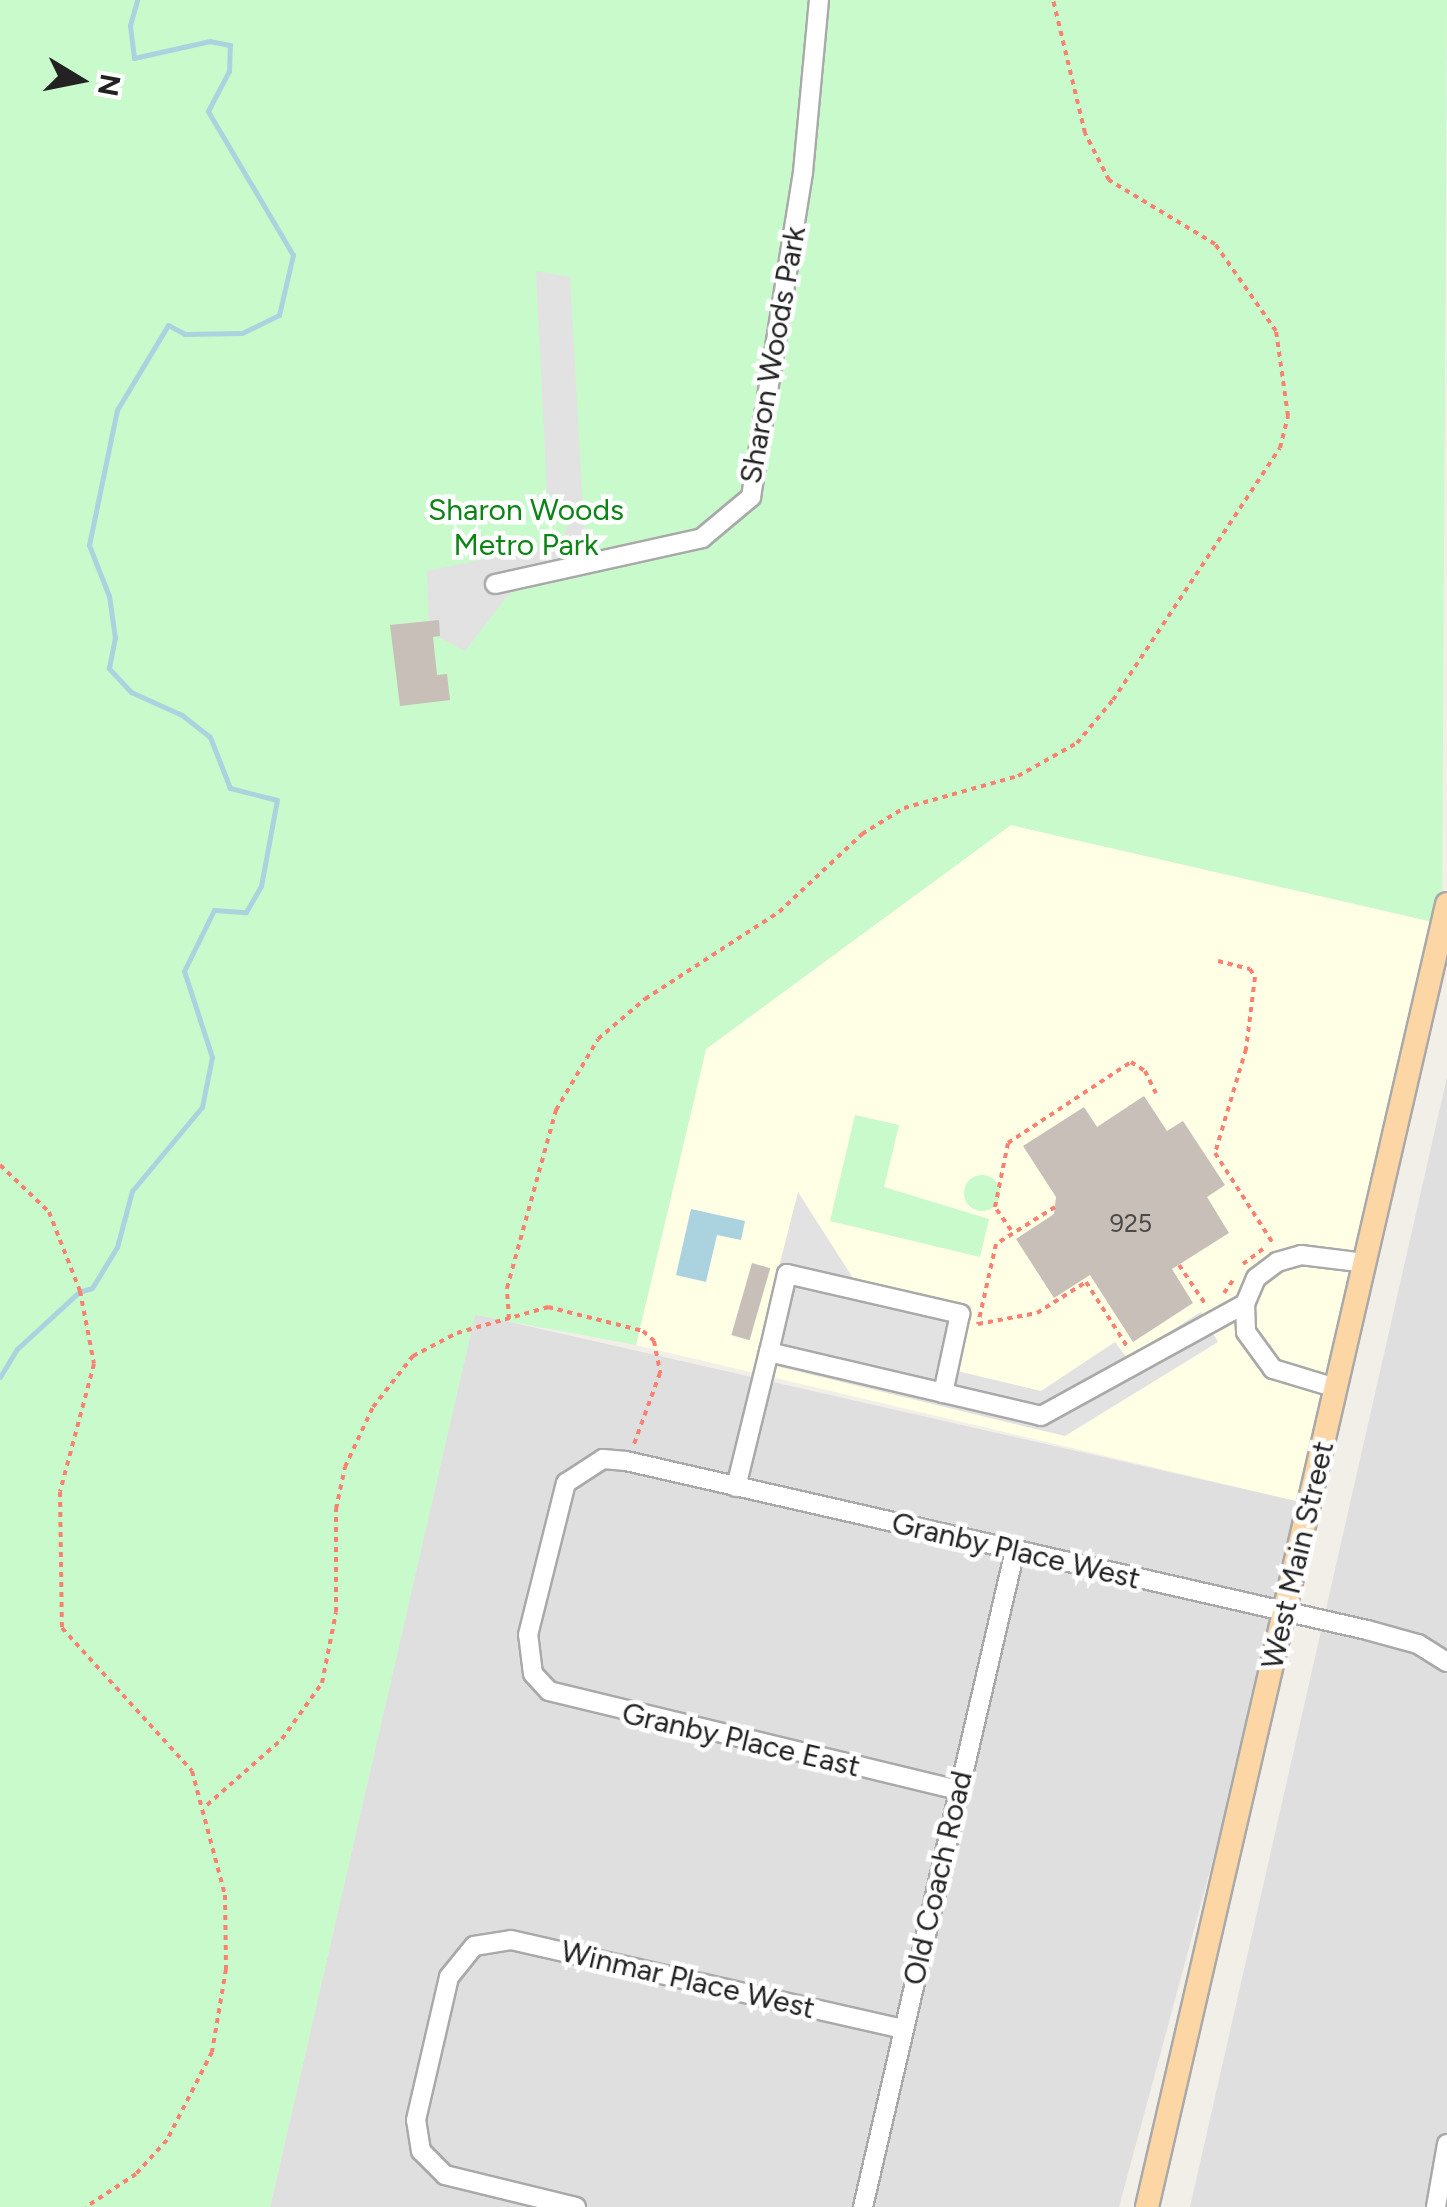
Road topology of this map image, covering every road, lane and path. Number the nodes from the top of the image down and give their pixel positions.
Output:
1 (819, 0) edge
2 (1053, 0) edge
3 (494, 584) dead end
4 (1447, 904) edge
5 (1218, 961) dead end
6 (1156, 1094) dead end
7 (0, 1166) edge
8 (1055, 1207) dead end
9 (1011, 1230) junction
10 (1292, 1240) dead end
11 (1274, 1245) junction
12 (1365, 1263) junction
13 (1180, 1265) dead end
14 (1246, 1304) junction
15 (1206, 1305) junction
16 (1191, 1314) dead end
17 (509, 1319) junction
18 (1145, 1342) dead end
19 (769, 1352) junction
20 (1336, 1388) junction
21 (944, 1393) junction
22 (634, 1444) dead end
23 (736, 1487) junction
24 (1015, 1550) junction
25 (1285, 1612) junction
26 (1447, 1662) edge
27 (532, 1674) joint
28 (958, 1790) junction
29 (205, 1806) junction
30 (903, 2029) junction
31 (1447, 2144) edge
32 (86, 2207) edge
33 (576, 2207) edge
34 (863, 2207) edge
35 (1148, 2207) edge
36 (1436, 2207) edge

1 - 3 street, Sharon Woods Park
2 - 17 path
4 - 12 main road, West Main Street
5 - 11 path
6 - 9 path
7 - 29 path
8 - 9 path
9 - 18 path
10 - 11 path
11 - 15 path
12 - 14 street
12 - 20 main road, West Main Street
13 - 15 path
14 - 20 street
14 - 21 street
15 - 16 path
17 - 22 path
17 - 29 path
19 - 21 street
19 - 21 street
19 - 23 street
20 - 25 main road, West Main Street
23 - 24 street, Granby Place West
23 - 27 street, Granby Place West
24 - 25 street, Granby Place West
24 - 28 street, Old Coach Road
25 - 26 street, Granby Place West
25 - 35 main road, West Main Street
27 - 28 street, Granby Place East
28 - 30 street, Old Coach Road
29 - 32 path
30 - 33 street, Winmar Place West
30 - 34 street, Old Coach Road
31 - 36 street

